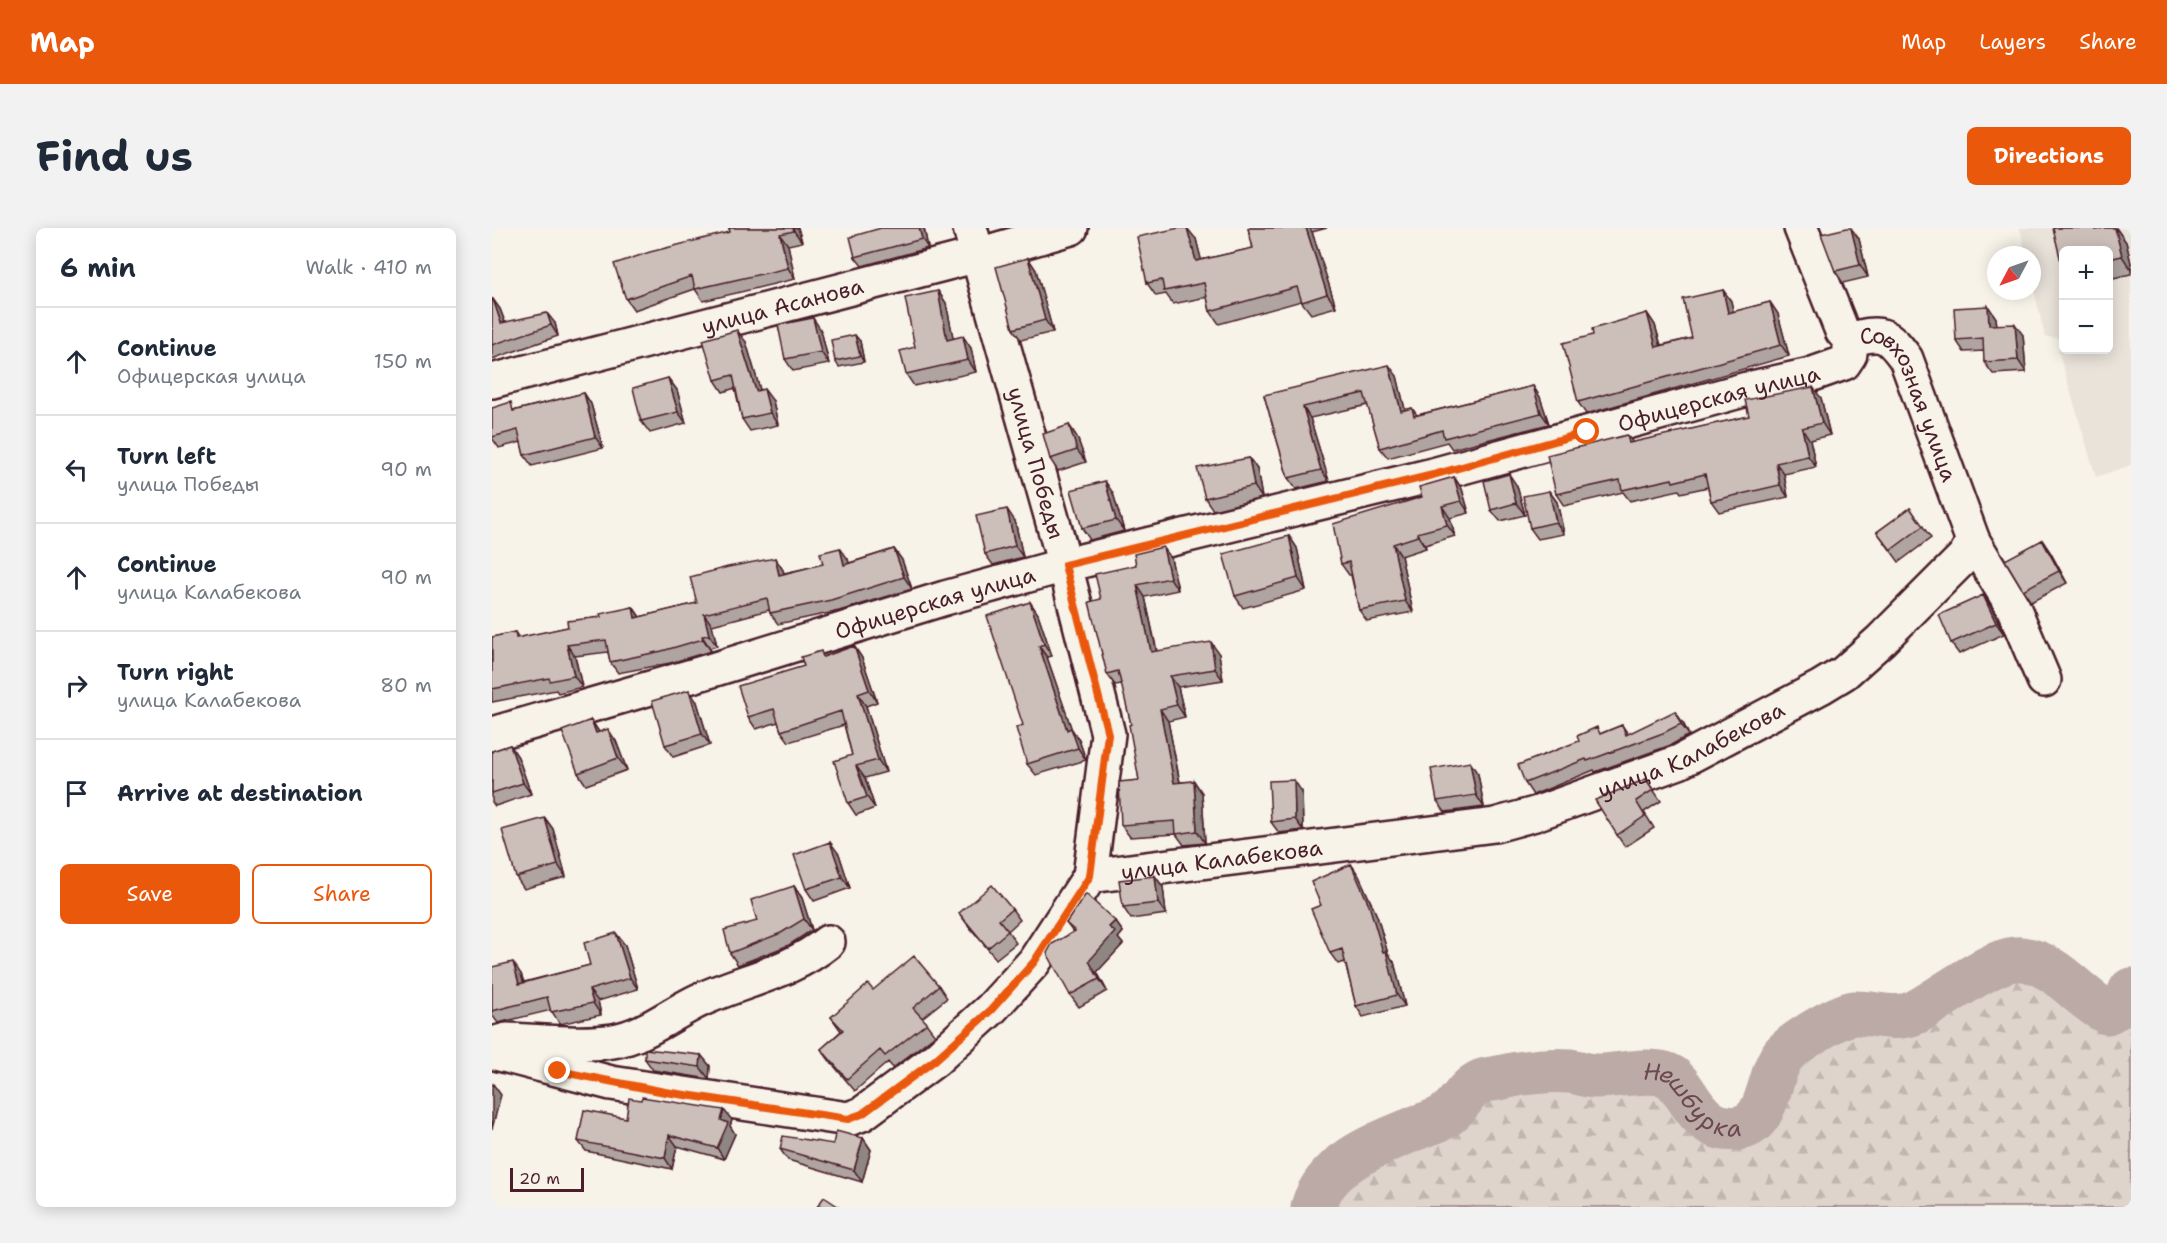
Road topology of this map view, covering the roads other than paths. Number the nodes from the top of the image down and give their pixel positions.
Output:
1 (1071, 228) edge
2 (1801, 228) edge
3 (974, 242) edge
4 (1850, 340) junction
5 (492, 381) edge
6 (1973, 541) junction
7 (1065, 565) junction
8 (2044, 680) dead end
9 (492, 734) edge
10 (1090, 876) junction
11 (828, 942) dead end
12 (492, 1044) edge
13 (492, 1052) edge

1 - 3 street, улица Асанова
2 - 4 street, Совхозная улица
3 - 5 street, улица Асанова
3 - 7 street, улица Победы
4 - 6 street, Совхозная улица
4 - 7 street, Офицерская улица
6 - 8 street
6 - 10 street, улица Калабекова
7 - 9 street, Офицерская улица
7 - 10 street, улица Победы
10 - 13 street, улица Калабекова
11 - 12 street

